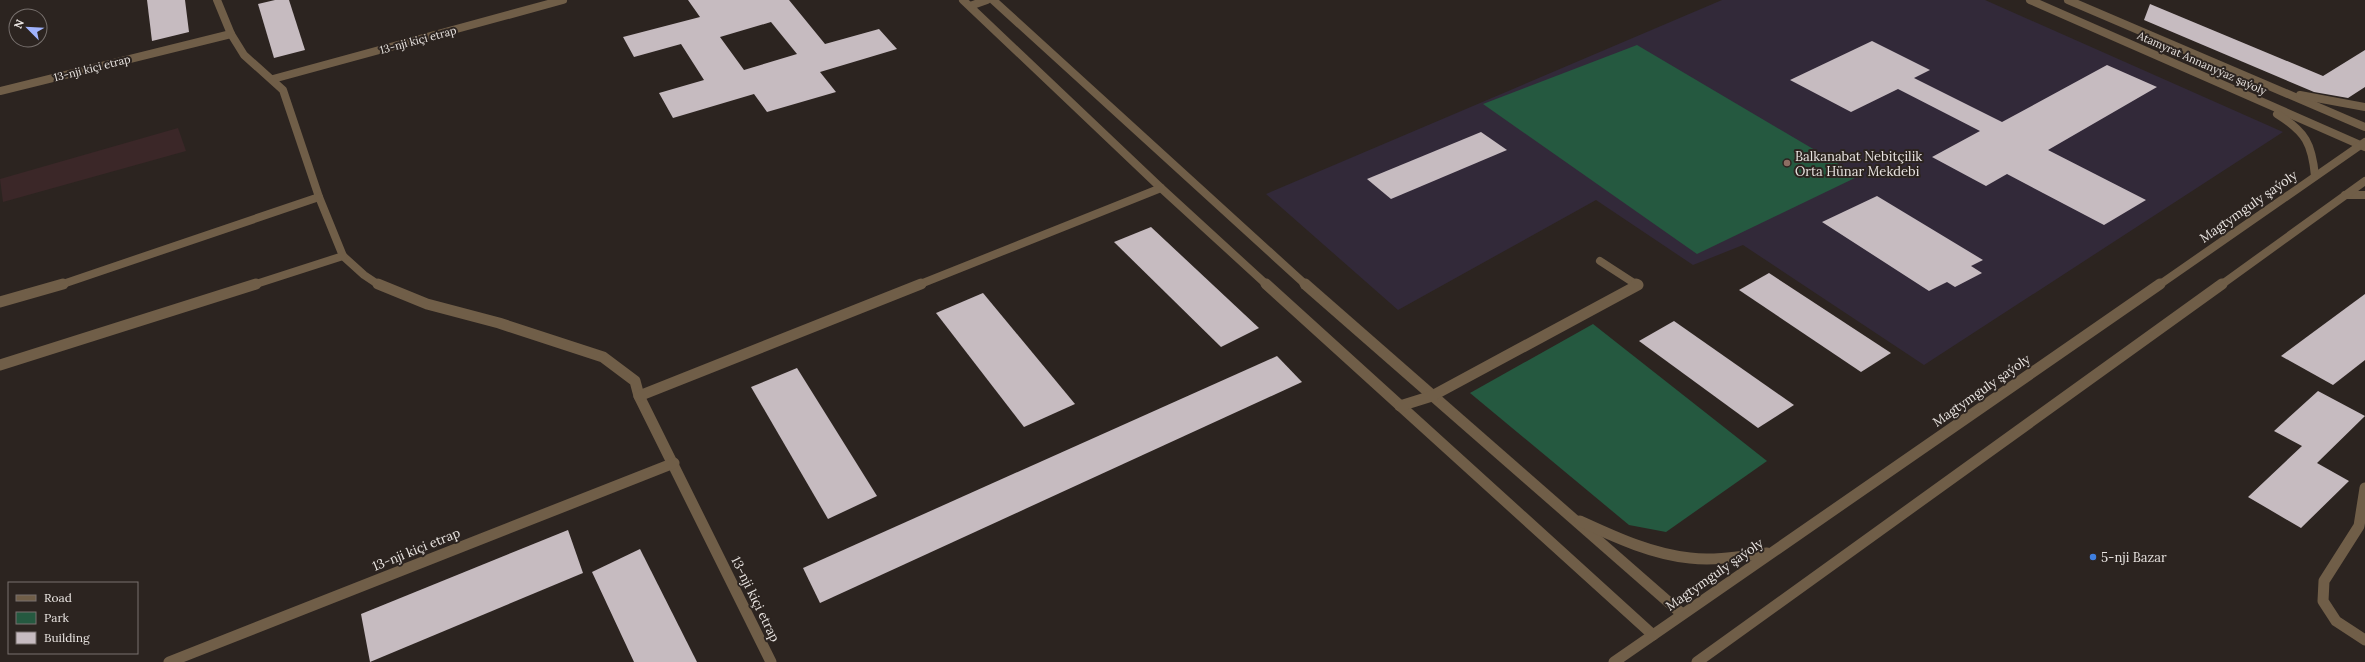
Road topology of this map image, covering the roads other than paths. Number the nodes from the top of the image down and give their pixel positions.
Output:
1 (217, 0) edge
2 (563, 0) edge
3 (987, 0) edge
4 (993, 0) edge
5 (2030, 0) edge
6 (2068, 0) edge
7 (967, 3) edge
8 (231, 34) junction
9 (273, 79) junction
10 (2262, 83) junction
11 (2237, 90) junction
12 (0, 91) edge
13 (2365, 107) edge
14 (2365, 127) edge
15 (2363, 144) edge
16 (2315, 176) junction
17 (2365, 181) edge
18 (1161, 188) junction
19 (2345, 195) junction
20 (2365, 195) edge
21 (319, 197) junction
22 (343, 256) junction
23 (1600, 261) dead end
24 (0, 302) edge
25 (0, 365) edge
26 (639, 396) junction
27 (1432, 396) junction
28 (1400, 406) junction
29 (674, 463) junction
30 (2365, 488) edge
31 (1571, 517) junction
32 (1769, 553) junction
33 (1681, 613) junction
34 (1653, 635) junction
35 (2365, 640) edge
36 (169, 662) edge
37 (771, 662) edge
38 (1614, 662) edge
39 (1697, 662) edge

1 - 8 street
2 - 9 street, 13-nji kiçi etrap
3 - 7 street
4 - 27 street
5 - 11 street, Atamyrat Annanyýaz şaýoly
6 - 10 street, Atamyrat Annanyýaz şaýoly
7 - 18 street
8 - 9 street
8 - 12 street, 13-nji kiçi etrap
9 - 21 street
10 - 13 street
10 - 14 street, Atamyrat Annanyýaz şaýoly
11 - 15 street, Atamyrat Annanyýaz şaýoly
11 - 16 street
15 - 16 street, Magtymguly şaýoly
16 - 32 street, Magtymguly şaýoly
17 - 19 street
18 - 26 street
18 - 28 street
19 - 20 street
19 - 39 street
21 - 22 street
21 - 24 street
22 - 25 street
22 - 26 street, 13-nji kiçi etrap
23 - 27 street
26 - 29 street, 13-nji kiçi etrap
27 - 28 street
27 - 31 street
28 - 34 street
29 - 36 street, 13-nji kiçi etrap
29 - 37 street, 13-nji kiçi etrap
30 - 35 street
31 - 32 street
31 - 33 street
32 - 33 street, Magtymguly şaýoly
33 - 34 street, Magtymguly şaýoly
34 - 38 street, Magtymguly şaýoly

